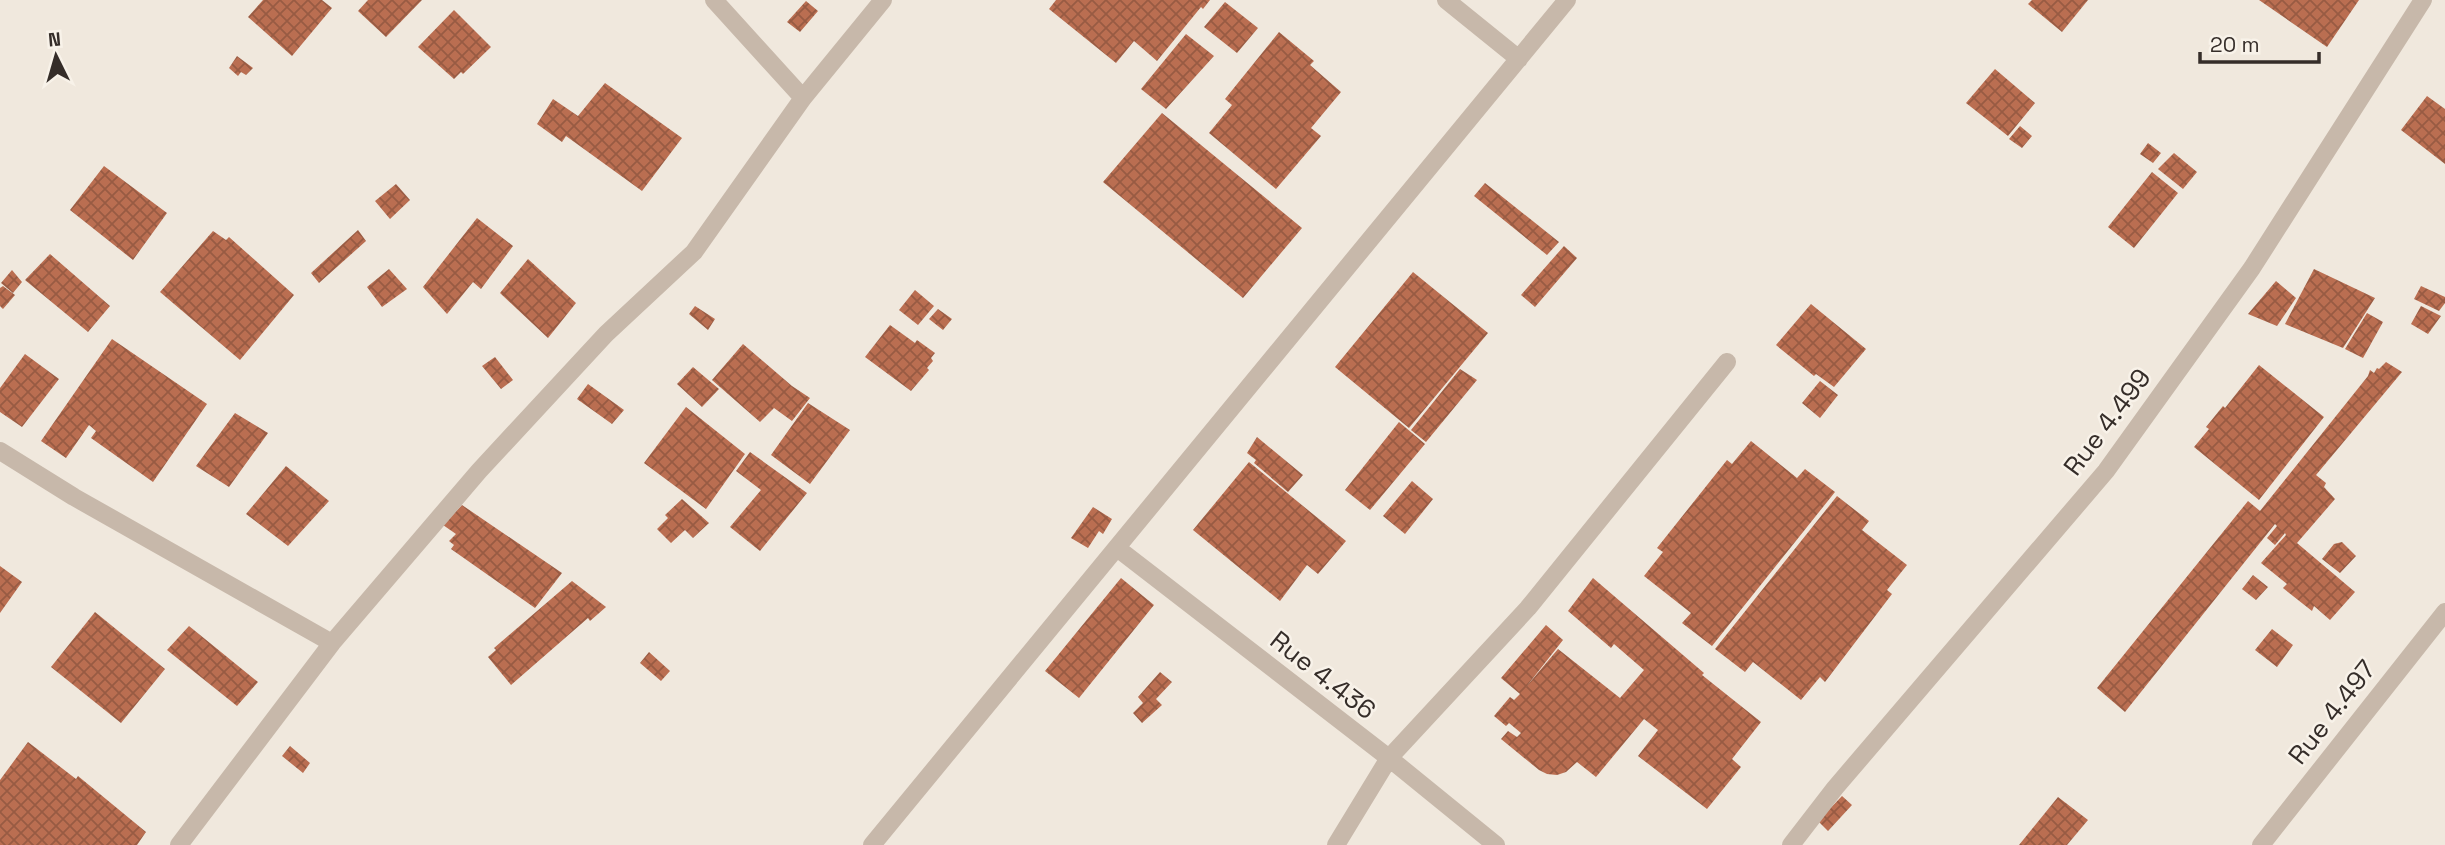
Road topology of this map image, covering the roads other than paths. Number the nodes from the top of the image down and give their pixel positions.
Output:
1 (714, 0) edge
2 (883, 0) edge
3 (1446, 0) edge
4 (1567, 0) edge
5 (2423, 0) edge
6 (1519, 59) junction
7 (803, 98) junction
8 (1727, 362) dead end
9 (0, 451) edge
10 (1117, 548) junction
11 (2445, 612) edge
12 (332, 643) junction
13 (1389, 758) junction
14 (179, 845) edge
15 (872, 845) edge
16 (1336, 845) edge
17 (1496, 845) edge
18 (1791, 845) edge
19 (2261, 845) edge

1 - 7 street
2 - 7 street
3 - 6 street
4 - 6 street
5 - 18 street, Rue 4.499
6 - 10 street
7 - 12 street
8 - 13 street
9 - 12 street
10 - 13 street, Rue 4.436
10 - 15 street
11 - 19 street, Rue 4.497
12 - 14 street
13 - 16 street
13 - 17 street, Rue 4.436

